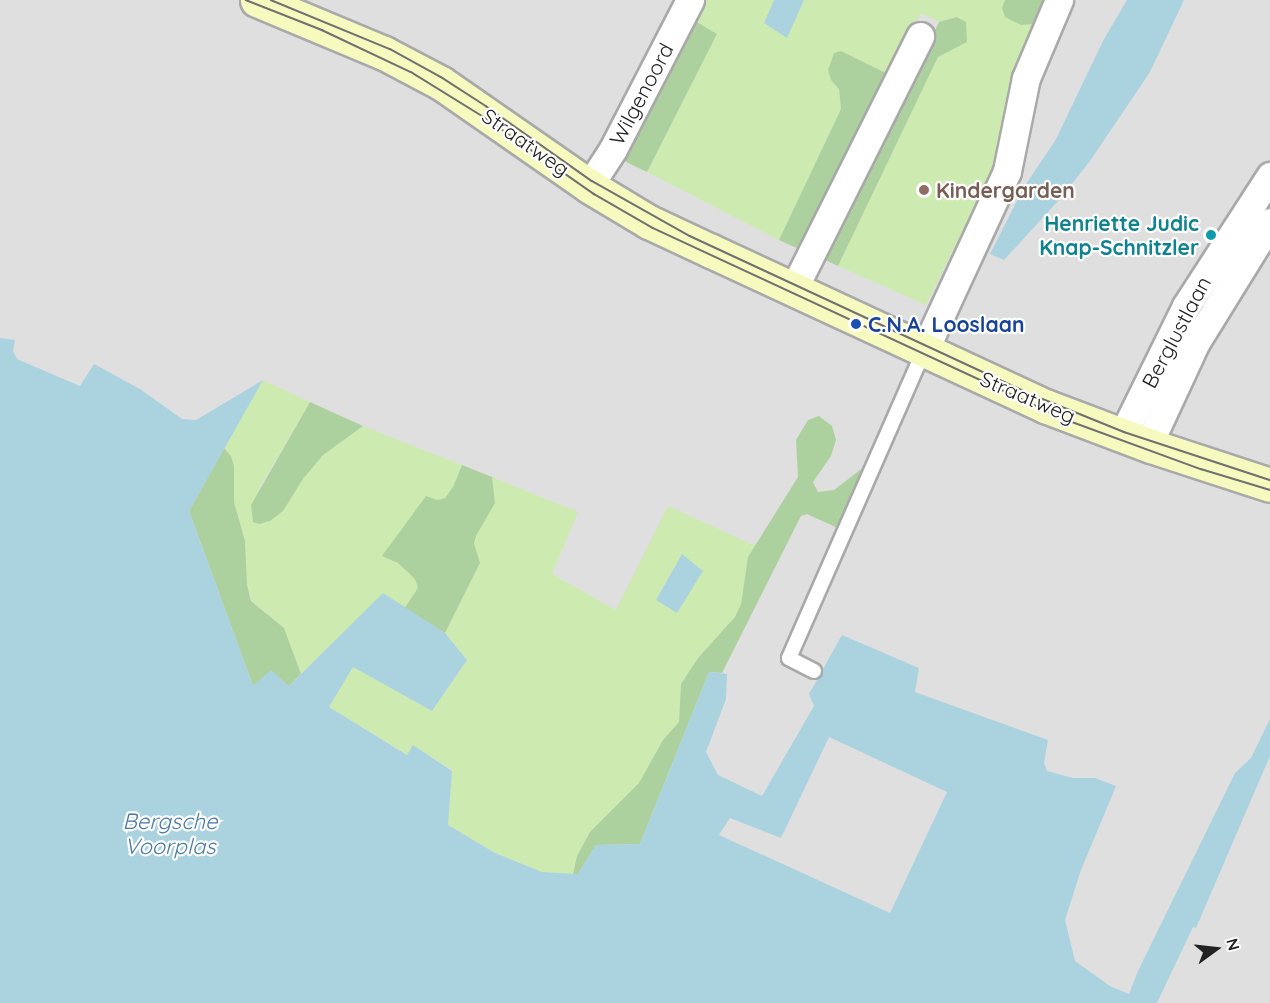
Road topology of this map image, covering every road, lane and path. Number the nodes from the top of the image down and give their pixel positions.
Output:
1 (690, 0) edge
2 (1059, 0) edge
3 (270, 3) edge
4 (920, 36) dead end
5 (1270, 176) edge
6 (589, 186) junction
7 (1263, 203) edge
8 (1270, 222) edge
9 (793, 290) junction
10 (924, 351) junction
11 (1119, 435) junction
12 (1151, 446) junction
13 (1270, 485) edge
14 (814, 671) dead end

1 - 6 street, Wilgenoord
2 - 10 street
3 - 6 street, Straatweg
4 - 9 street
5 - 7 street, Berglustlaan
6 - 9 street, Straatweg
7 - 11 street, Berglustlaan
8 - 12 street, Berglustlaan
9 - 10 street, Straatweg
10 - 11 street, Straatweg
10 - 14 lane
11 - 12 street, Straatweg
12 - 13 street, Straatweg

